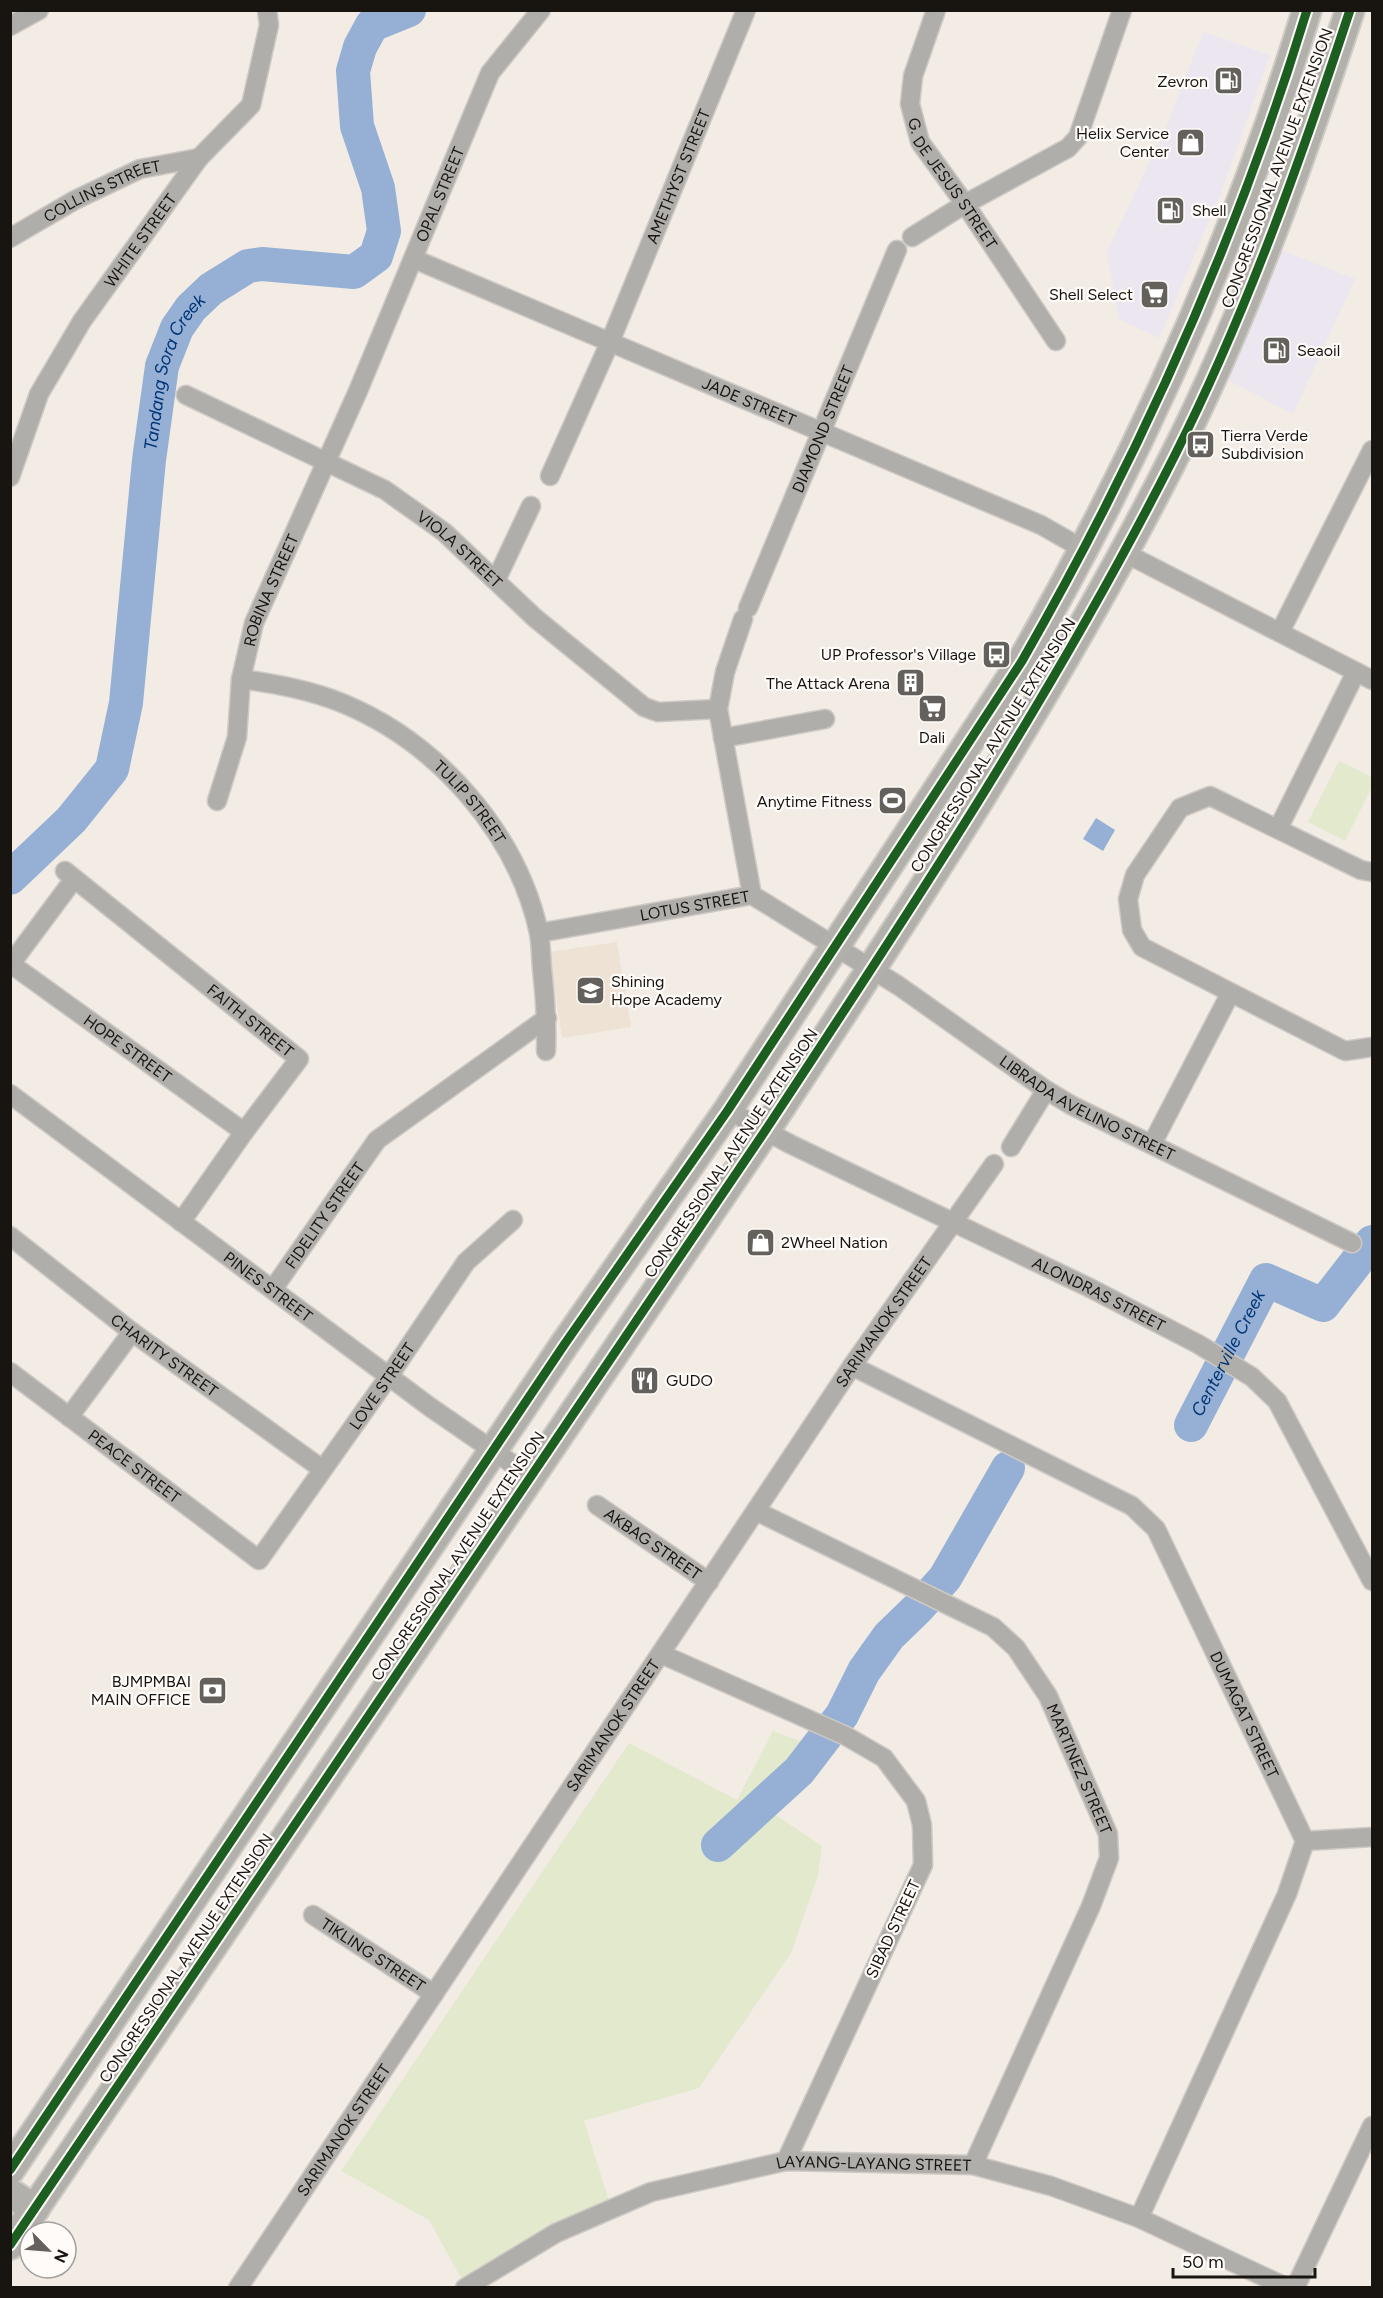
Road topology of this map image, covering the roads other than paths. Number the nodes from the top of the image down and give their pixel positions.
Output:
1 (39, 10) edge
2 (267, 10) edge
3 (541, 10) edge
4 (746, 10) edge
5 (936, 10) edge
6 (1122, 10) edge
7 (1307, 10) edge
8 (1350, 10) edge
9 (10, 26) edge
10 (199, 158) junction
11 (964, 204) junction
12 (912, 237) dead end
13 (10, 238) edge
14 (897, 250) dead end
15 (414, 260) junction
16 (1056, 341) dead end
17 (610, 342) junction
18 (358, 391) joint
19 (186, 395) dead end
20 (822, 432) junction
21 (1372, 450) edge
22 (327, 462) junction
23 (550, 476) dead end
24 (10, 477) edge
25 (531, 506) dead end
26 (1083, 549) junction
27 (1125, 553) junction
28 (496, 579) junction
29 (1280, 632) junction
30 (1022, 661) junction
31 (1356, 672) junction
32 (241, 679) junction
33 (1054, 680) junction
34 (1372, 680) edge
35 (718, 709) junction
36 (825, 719) dead end
37 (723, 738) junction
38 (217, 801) dead end
39 (1278, 829) junction
40 (1372, 872) edge
41 (752, 895) junction
42 (539, 933) junction
43 (836, 946) junction
44 (11, 964) edge
45 (872, 969) junction
46 (1230, 994) junction
47 (547, 1018) junction
48 (1372, 1047) edge
49 (546, 1051) dead end
50 (1046, 1090) junction
51 (10, 1094) edge
52 (728, 1110) junction
53 (765, 1131) junction
54 (244, 1132) junction
55 (1152, 1144) junction
56 (1011, 1147) dead end
57 (994, 1164) dead end
58 (513, 1220) dead end
59 (181, 1222) junction
60 (953, 1222) junction
61 (10, 1236) edge
62 (1352, 1244) dead end
63 (273, 1289) junction
64 (132, 1332) junction
65 (852, 1366) junction
66 (10, 1372) edge
67 (389, 1376) junction
68 (69, 1417) junction
69 (494, 1450) junction
70 (322, 1469) junction
71 (530, 1476) junction
72 (597, 1505) dead end
73 (756, 1511) junction
74 (259, 1560) joint
75 (1372, 1581) edge
76 (709, 1582) junction
77 (661, 1654) junction
78 (1372, 1837) edge
79 (1305, 1841) junction
80 (313, 1915) dead end
81 (434, 1994) junction
82 (1372, 2126) edge
83 (786, 2161) junction
84 (973, 2165) junction
85 (10, 2170) edge
86 (10, 2193) edge
87 (35, 2209) junction
88 (1139, 2218) junction
89 (10, 2245) edge
90 (238, 2288) edge
91 (465, 2288) edge
92 (1288, 2288) edge
93 (1295, 2288) edge

1 - 9 street
2 - 10 street, WHITE STREET
3 - 15 street, OPAL STREET
4 - 17 street, AMETHYST STREET
5 - 11 street, G. DE JESUS STREET
6 - 11 street
7 - 26 main road, CONGRESSIONAL AVENUE EXTENSION
8 - 27 main road, CONGRESSIONAL AVENUE EXTENSION
10 - 13 street, COLLINS STREET
10 - 24 street, WHITE STREET
11 - 12 street
11 - 16 street, G. DE JESUS STREET
14 - 20 street, DIAMOND STREET
15 - 17 street, JADE STREET
15 - 18 street, OPAL STREET
17 - 20 street, JADE STREET
17 - 23 street, AMETHYST STREET
18 - 22 street, ROBINA STREET
19 - 22 street, VIOLA STREET
20 - 26 street, JADE STREET
20 - 35 street, DIAMOND STREET
21 - 29 street
22 - 28 street, VIOLA STREET
22 - 32 street, ROBINA STREET
25 - 28 street
26 - 30 main road, CONGRESSIONAL AVENUE EXTENSION
27 - 29 street
27 - 33 main road, CONGRESSIONAL AVENUE EXTENSION
28 - 35 street, VIOLA STREET
29 - 31 street
30 - 33 main road
30 - 43 main road, CONGRESSIONAL AVENUE EXTENSION
31 - 34 street
31 - 39 street
32 - 38 street, ROBINA STREET
32 - 42 street, TULIP STREET
33 - 45 main road, CONGRESSIONAL AVENUE EXTENSION
35 - 37 street, DIAMOND STREET
36 - 37 street
37 - 41 street, DIAMOND STREET
39 - 40 street
39 - 46 street
41 - 42 street, LOTUS STREET
41 - 43 street, LOTUS STREET
42 - 47 street, TULIP STREET
43 - 45 street, LIBRADA AVELINO STREET
43 - 52 main road, CONGRESSIONAL AVENUE EXTENSION
44 - 54 street, HOPE STREET
44 - 54 street, FAITH STREET
45 - 50 street, LIBRADA AVELINO STREET
45 - 53 main road, CONGRESSIONAL AVENUE EXTENSION
46 - 48 street
46 - 55 street
47 - 49 street, TULIP STREET
47 - 63 street, FIDELITY STREET
50 - 55 street, LIBRADA AVELINO STREET
50 - 56 street
51 - 59 street, PINES STREET
52 - 53 street, ALONDRAS STREET
52 - 69 main road, CONGRESSIONAL AVENUE EXTENSION
53 - 60 street, ALONDRAS STREET
53 - 71 main road, CONGRESSIONAL AVENUE EXTENSION
54 - 59 street, FAITH STREET
55 - 62 street, LIBRADA AVELINO STREET
57 - 60 street, SARIMANOK STREET
58 - 67 street, LOVE STREET
59 - 63 street, PINES STREET
60 - 65 street, SARIMANOK STREET
60 - 75 street, ALONDRAS STREET
61 - 64 street, CHARITY STREET
63 - 67 street, PINES STREET
64 - 68 street
64 - 70 street, CHARITY STREET
65 - 73 street, SARIMANOK STREET
65 - 79 street, DUMAGAT STREET
66 - 68 street, PEACE STREET
67 - 69 street, PINES STREET
67 - 70 street, LOVE STREET
68 - 74 street, PEACE STREET
69 - 71 street, PINES STREET
69 - 85 main road, CONGRESSIONAL AVENUE EXTENSION
70 - 74 street, LOVE STREET
71 - 87 main road, CONGRESSIONAL AVENUE EXTENSION
72 - 76 street, AKBAG STREET
73 - 76 street, SARIMANOK STREET
73 - 84 street, MARTINEZ STREET
76 - 77 street, SARIMANOK STREET
77 - 81 street, SARIMANOK STREET
77 - 83 street, SIBAD STREET
78 - 79 street
79 - 88 street
80 - 81 street, TIKLING STREET
81 - 90 street, SARIMANOK STREET
82 - 93 street
83 - 84 street, LAYANG-LAYANG STREET
83 - 91 street, LAYANG-LAYANG STREET
84 - 88 street, LAYANG-LAYANG STREET
86 - 87 main road
87 - 89 main road, CONGRESSIONAL AVENUE EXTENSION
88 - 92 street, LAYANG-LAYANG STREET

